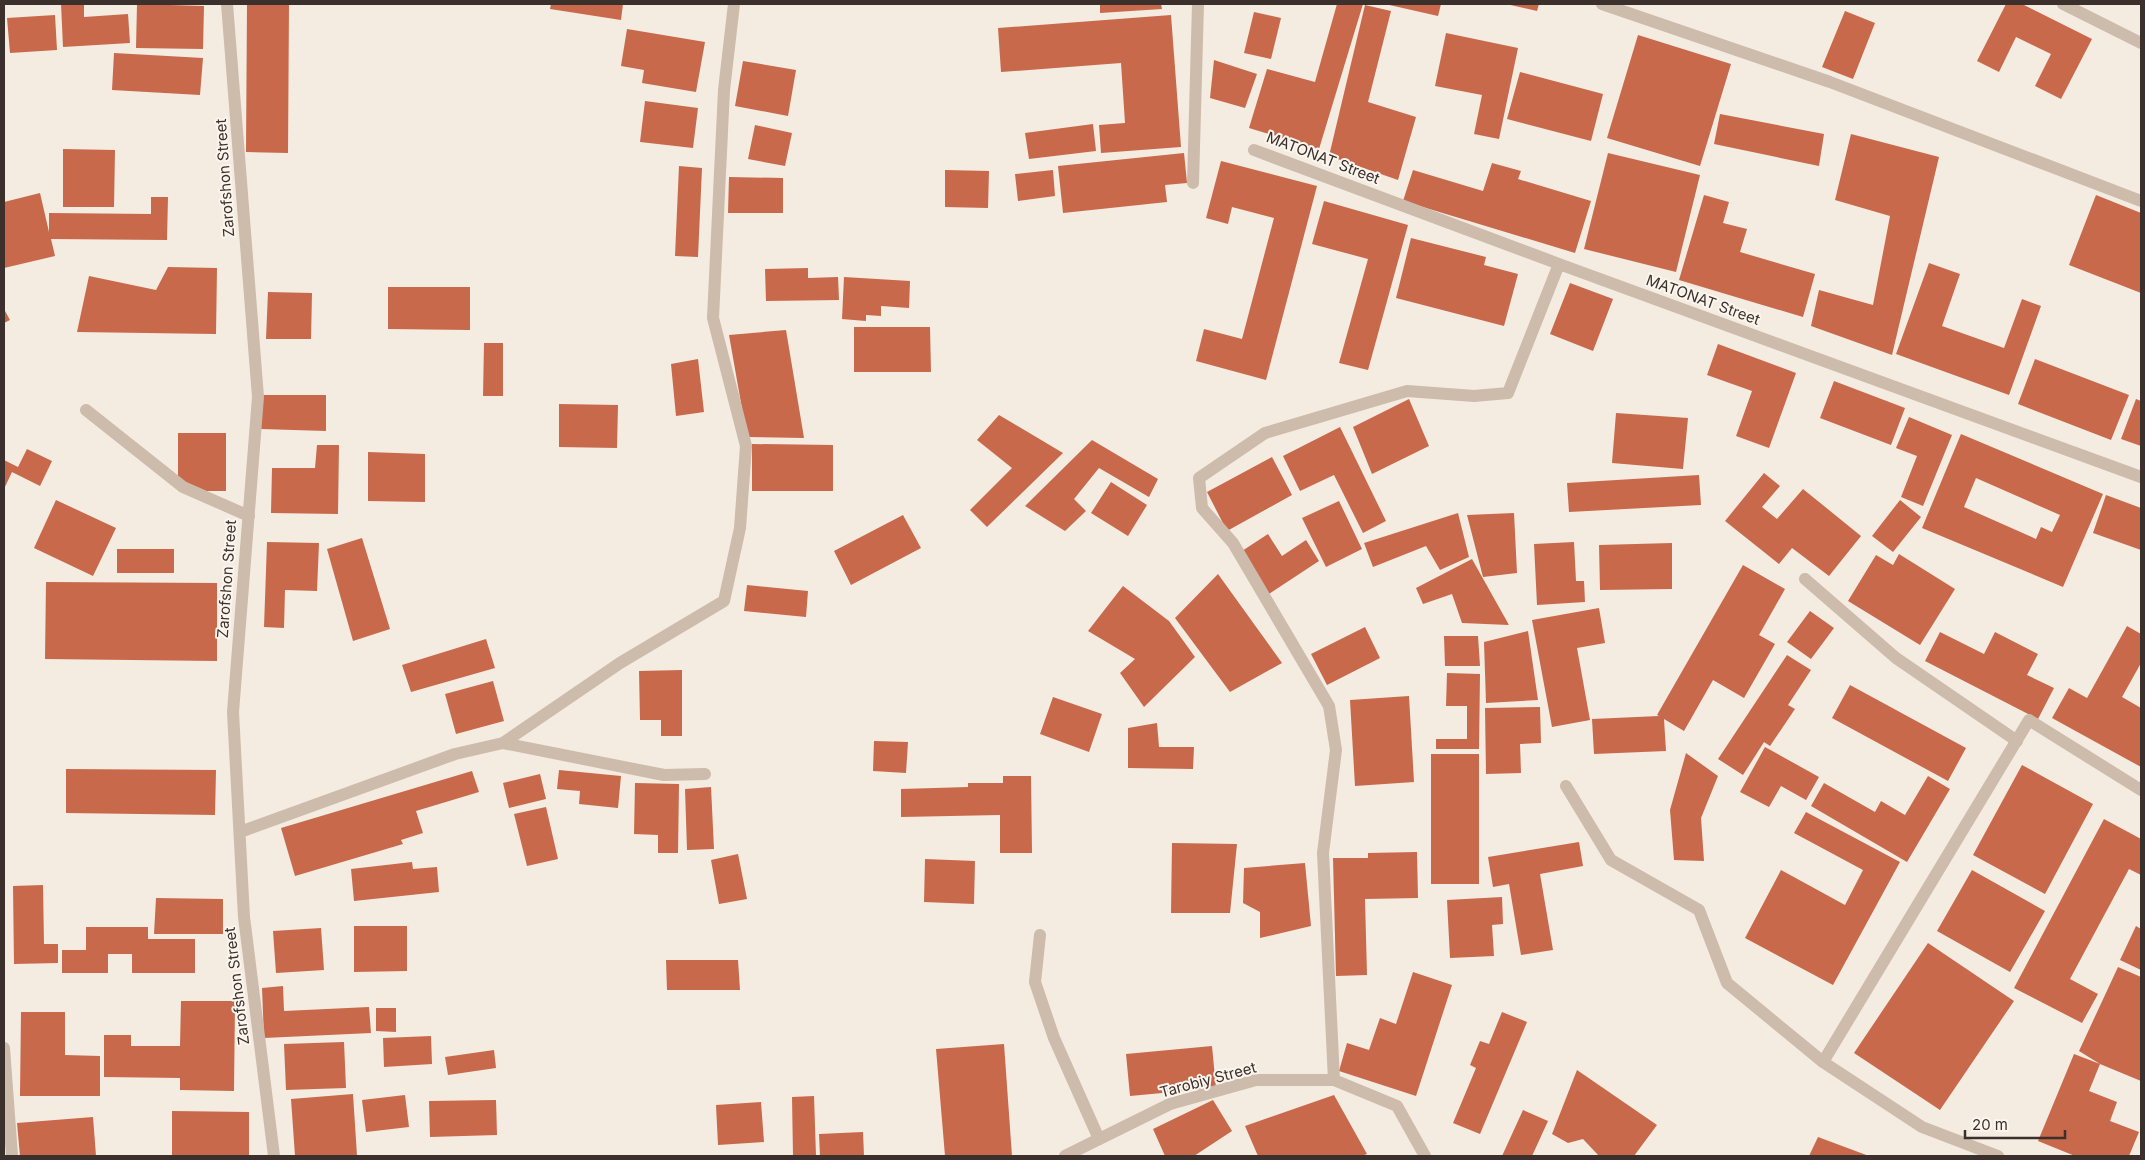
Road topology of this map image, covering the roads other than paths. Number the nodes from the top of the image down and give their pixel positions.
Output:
1 (228, 4) edge
2 (734, 4) edge
3 (1198, 4) edge
4 (1602, 4) edge
5 (2063, 4) edge
6 (2141, 42) edge
7 (1254, 150) dead end
8 (1193, 183) dead end
9 (2141, 202) edge
10 (1559, 264) junction
11 (86, 410) dead end
12 (2141, 477) edge
13 (249, 516) junction
14 (1805, 579) dead end
15 (2017, 740) junction
16 (503, 743) junction
17 (705, 774) dead end
18 (1566, 786) dead end
19 (2141, 790) edge
20 (240, 832) junction
21 (1040, 935) dead end
22 (4, 1048) edge
23 (1824, 1062) junction
24 (1334, 1080) junction
25 (1100, 1139) junction
26 (12, 1156) edge
27 (274, 1156) edge
28 (1065, 1156) edge
29 (1425, 1156) edge
30 (1998, 1156) edge

1 - 13 street, Zarofshon Street
2 - 16 street
3 - 8 street
4 - 9 street
5 - 6 street
7 - 10 street, MATONAT Street
10 - 12 street, MATONAT Street
10 - 24 street
11 - 13 street
13 - 20 street, Zarofshon Street
14 - 15 street
15 - 19 street
15 - 23 street
16 - 17 street
16 - 20 street
18 - 23 street
20 - 27 street, Zarofshon Street
21 - 25 street
22 - 26 street
23 - 30 street
24 - 25 street, Tarobiy Street
24 - 29 street, Tarobiy Street
25 - 28 street, Tarobiy Street

